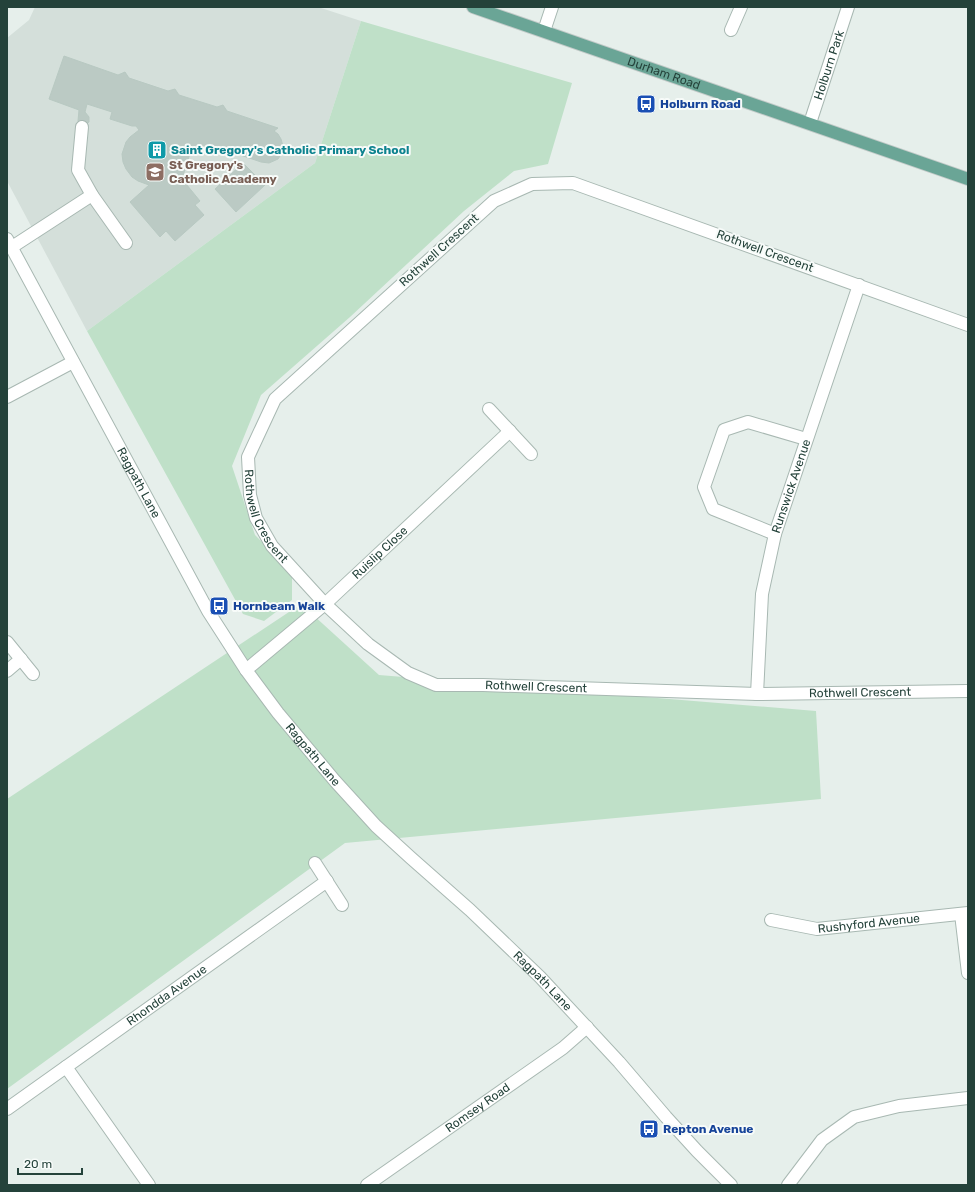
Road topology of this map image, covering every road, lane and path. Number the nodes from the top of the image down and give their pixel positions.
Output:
1 (473, 7) edge
2 (552, 7) edge
3 (741, 7) edge
4 (848, 7) edge
5 (731, 30) dead end
6 (544, 31) junction
7 (810, 123) junction
8 (82, 127) dead end
9 (968, 179) edge
10 (92, 195) junction
11 (126, 242) dead end
12 (10, 243) edge
13 (859, 285) junction
14 (968, 325) edge
15 (74, 362) junction
16 (7, 397) edge
17 (489, 409) dead end
18 (510, 431) junction
19 (806, 439) junction
20 (531, 454) dead end
21 (775, 534) junction
22 (325, 604) junction
23 (7, 642) edge
24 (21, 659) junction
25 (246, 670) junction
26 (7, 672) edge
27 (33, 674) dead end
28 (968, 691) edge
29 (757, 694) junction
30 (315, 863) dead end
31 (327, 881) junction
32 (342, 905) dead end
33 (964, 914) edge
34 (771, 920) dead end
35 (968, 973) edge
36 (587, 1027) junction
37 (66, 1067) junction
38 (968, 1098) edge
39 (7, 1109) edge
40 (149, 1185) edge
41 (367, 1185) edge
42 (730, 1185) edge
43 (788, 1185) edge

1 - 6 main road, Durham Road
2 - 6 street
3 - 5 street
4 - 7 street, Holburn Park
6 - 7 main road, Durham Road
7 - 9 main road, Durham Road
8 - 10 street
10 - 11 street
10 - 12 street
12 - 15 street, Ragpath Lane
13 - 14 street, Rothwell Crescent
13 - 19 street, Runswick Avenue
13 - 22 street, Rothwell Crescent
15 - 16 street
15 - 25 street, Ragpath Lane
17 - 18 street
18 - 20 street
18 - 22 street, Ruislip Close
19 - 21 street, Runswick Avenue
19 - 21 street
21 - 29 street, Runswick Avenue
22 - 25 street, Ruislip Close
22 - 29 street, Rothwell Crescent
23 - 24 street
24 - 26 street
24 - 27 street
25 - 36 street, Ragpath Lane
28 - 29 street, Rothwell Crescent
30 - 31 street
31 - 32 street
31 - 37 street, Rhondda Avenue
33 - 34 street, Rushyford Avenue
33 - 35 street
36 - 41 street, Romsey Road
36 - 42 street, Ragpath Lane
37 - 39 street, Rhondda Avenue
37 - 40 street
38 - 43 street

